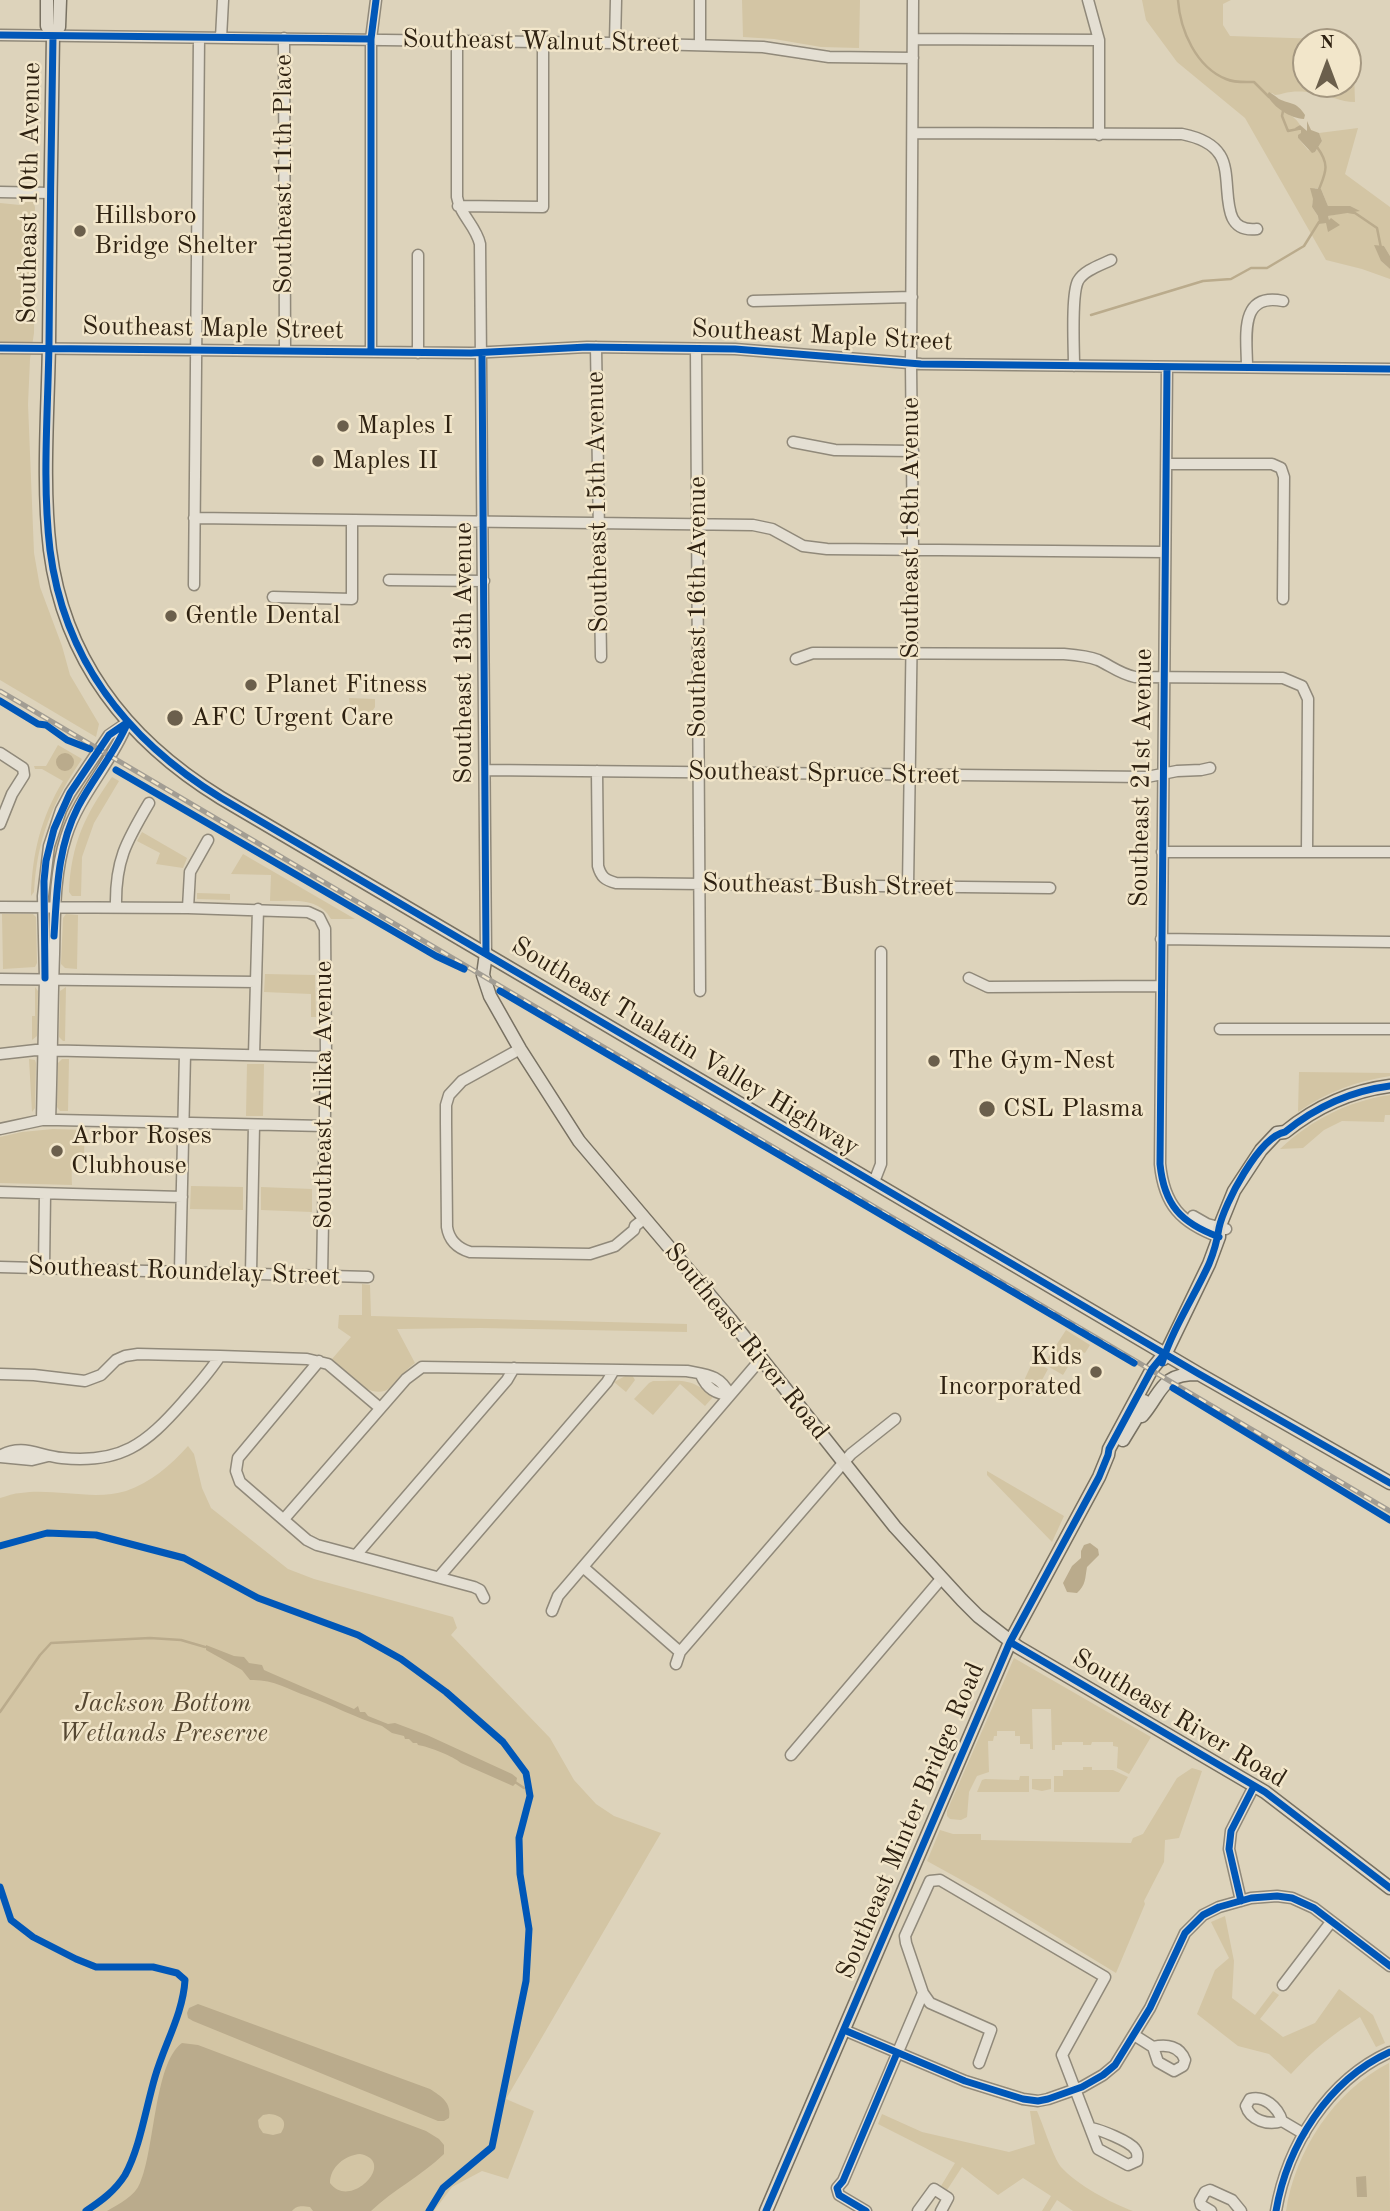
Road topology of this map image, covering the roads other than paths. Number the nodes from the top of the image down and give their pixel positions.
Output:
1 (47, 0) edge
2 (60, 0) edge
3 (223, 0) edge
4 (376, 0) edge
5 (616, 0) edge
6 (700, 0) edge
7 (913, 0) edge
8 (1088, 0) edge
9 (0, 36) edge
10 (53, 36) junction
11 (199, 38) junction
12 (221, 38) junction
13 (284, 38) junction
14 (371, 39) junction
15 (913, 39) junction
16 (1099, 40) junction
17 (457, 41) junction
18 (543, 43) junction
19 (615, 43) junction
20 (700, 45) junction
21 (913, 58) junction
22 (913, 133) junction
23 (1099, 135) junction
24 (0, 192) edge
25 (51, 193) junction
26 (458, 206) junction
27 (1257, 229) dead end
28 (418, 255) dead end
29 (1111, 260) dead end
30 (912, 297) junction
31 (753, 301) dead end
32 (1283, 301) dead end
33 (596, 347) junction
34 (0, 348) edge
35 (49, 349) junction
36 (696, 349) junction
37 (196, 351) junction
38 (285, 351) junction
39 (371, 352) junction
40 (418, 353) junction
41 (482, 353) junction
42 (911, 364) junction
43 (1074, 366) junction
44 (1167, 367) junction
45 (1247, 367) junction
46 (1390, 369) edge
47 (793, 442) dead end
48 (913, 452) junction
49 (1167, 464) junction
50 (194, 518) junction
51 (48, 519) joint
52 (352, 520) junction
53 (484, 521) junction
54 (598, 524) junction
55 (698, 525) junction
56 (913, 550) junction
57 (1165, 552) junction
58 (389, 580) dead end
59 (484, 581) junction
60 (194, 585) dead end
61 (273, 597) dead end
62 (1283, 599) dead end
63 (911, 653) junction
64 (601, 657) dead end
65 (796, 659) dead end
66 (1164, 678) junction
67 (128, 722) junction
68 (0, 753) edge
69 (1210, 768) dead end
70 (486, 770) junction
71 (597, 771) junction
72 (699, 772) junction
73 (910, 775) junction
74 (1163, 775) junction
75 (149, 803) dead end
76 (0, 824) edge
77 (208, 840) dead end
78 (1162, 852) junction
79 (1307, 852) junction
80 (1390, 852) edge
81 (700, 884) junction
82 (908, 887) junction
83 (1050, 888) dead end
84 (0, 906) edge
85 (43, 906) junction
86 (56, 907) junction
87 (116, 907) junction
88 (188, 908) junction
89 (258, 909) junction
90 (1161, 939) junction
91 (1390, 942) edge
92 (881, 952) dead end
93 (486, 953) junction
94 (49, 978) junction
95 (969, 978) dead end
96 (0, 979) edge
97 (256, 982) junction
98 (1160, 986) junction
99 (700, 991) dead end
100 (1220, 1029) dead end
101 (1390, 1030) edge
102 (520, 1049) junction
103 (47, 1051) junction
104 (0, 1054) edge
105 (185, 1054) junction
106 (254, 1055) junction
107 (326, 1058) junction
108 (1390, 1086) edge
109 (46, 1120) junction
110 (182, 1123) junction
111 (254, 1125) junction
112 (324, 1126) junction
113 (0, 1129) edge
114 (874, 1182) junction
115 (0, 1192) edge
116 (45, 1194) junction
117 (182, 1197) junction
118 (639, 1222) junction
119 (1221, 1231) junction
120 (0, 1267) edge
121 (44, 1268) junction
122 (180, 1271) junction
123 (251, 1273) junction
124 (322, 1276) junction
125 (368, 1277) dead end
126 (1165, 1353) junction
127 (220, 1356) junction
128 (761, 1359) junction
129 (319, 1361) junction
130 (514, 1368) junction
131 (614, 1370) junction
132 (0, 1374) edge
133 (1199, 1374) junction
134 (730, 1395) junction
135 (380, 1408) junction
136 (1138, 1417) junction
137 (895, 1419) dead end
138 (1108, 1455) junction
139 (0, 1456) edge
140 (844, 1463) junction
141 (1390, 1483) edge
142 (284, 1519) junction
143 (356, 1555) junction
144 (583, 1567) junction
145 (439, 1577) junction
146 (942, 1578) junction
147 (484, 1598) dead end
148 (552, 1611) dead end
149 (1010, 1642) junction
150 (680, 1652) junction
151 (677, 1664) dead end
152 (791, 1755) dead end
153 (1254, 1786) junction
154 (1390, 1888) edge
155 (1241, 1900) junction
156 (1331, 1922) junction
157 (1390, 1966) edge
158 (1283, 1984) dead end
159 (923, 1993) junction
160 (844, 2030) junction
161 (1134, 2035) junction
162 (1153, 2047) dead end
163 (1390, 2052) edge
164 (897, 2053) junction
165 (979, 2063) dead end
166 (1074, 2091) junction
167 (1282, 2121) dead end
168 (1091, 2128) dead end
169 (1304, 2134) junction
170 (766, 2211) edge
171 (866, 2211) edge
172 (918, 2211) edge
173 (942, 2211) edge
174 (1211, 2211) edge
175 (1241, 2211) edge
176 (1276, 2211) edge

1 - 10 main road, Southeast 10th Avenue
2 - 10 main road, Southeast 10th Avenue
3 - 12 street
4 - 14 street
5 - 19 street
6 - 20 street
7 - 15 street, Southeast 18th Avenue
8 - 16 street
9 - 10 street, Southeast Walnut Street
10 - 11 street, Southeast Walnut Street
10 - 25 main road, Southeast 10th Avenue
11 - 12 street, Southeast Walnut Street
11 - 37 street
12 - 13 street, Southeast Walnut Street
13 - 14 street, Southeast Walnut Street
13 - 38 street, Southeast 11th Place
14 - 17 street, Southeast Walnut Street
14 - 39 street
15 - 16 street
15 - 21 street, Southeast 18th Avenue
16 - 23 street
17 - 18 street, Southeast Walnut Street
17 - 26 street
18 - 19 street, Southeast Walnut Street
18 - 26 street
19 - 20 street, Southeast Walnut Street
20 - 21 street, Southeast Walnut Street
21 - 22 street, Southeast 18th Avenue
22 - 23 street
22 - 30 street, Southeast 18th Avenue
23 - 27 street
24 - 25 street
25 - 35 main road, Southeast 10th Avenue
26 - 41 street, Southeast 13th Avenue
28 - 40 street
29 - 43 street
30 - 31 street
30 - 42 street, Southeast 18th Avenue
32 - 45 street
33 - 36 street, Southeast Maple Street
33 - 41 street, Southeast Maple Street
33 - 54 street, Southeast 15th Avenue
34 - 35 street, Southeast Maple Street
35 - 37 street, Southeast Maple Street
35 - 51 main road, Southeast 10th Avenue
36 - 42 street, Southeast Maple Street
36 - 55 street, Southeast 16th Avenue
37 - 38 street, Southeast Maple Street
37 - 50 street
38 - 39 street, Southeast Maple Street
39 - 40 street, Southeast Maple Street
40 - 41 street, Southeast Maple Street
41 - 53 street, Southeast 13th Avenue
42 - 43 street, Southeast Maple Street
42 - 48 street, Southeast 18th Avenue
43 - 44 street, Southeast Maple Street
44 - 45 street, Southeast Maple Street
44 - 49 street, Southeast 21st Avenue
45 - 46 street, Southeast Maple Street
47 - 48 street
48 - 56 street, Southeast 18th Avenue
49 - 57 street, Southeast 21st Avenue
49 - 62 street
50 - 52 street
50 - 60 street
51 - 67 main road, Southeast Tualatin Valley Highway
52 - 53 street
52 - 61 street
53 - 54 street
53 - 59 street, Southeast 13th Avenue
54 - 55 street
54 - 64 street, Southeast 15th Avenue
55 - 56 street
55 - 72 street, Southeast 16th Avenue
56 - 57 street
56 - 63 street, Southeast 18th Avenue
57 - 66 street, Southeast 21st Avenue
58 - 59 street
59 - 70 street, Southeast 13th Avenue
63 - 65 street
63 - 66 street
63 - 73 street, Southeast 18th Avenue
66 - 74 street, Southeast 21st Avenue
66 - 79 street
67 - 85 street
67 - 86 street
67 - 93 main road, Southeast Tualatin Valley Highway
68 - 76 street
69 - 74 street, Southeast Spruce Street
70 - 71 street, Southeast Spruce Street
70 - 93 street, Southeast 13th Avenue
71 - 72 street, Southeast Spruce Street
71 - 81 street, Southeast Bush Street
72 - 73 street, Southeast Spruce Street
72 - 81 street, Southeast 16th Avenue
73 - 74 street, Southeast Spruce Street
73 - 82 street, Southeast 18th Avenue
74 - 78 street, Southeast 21st Avenue
75 - 87 street
77 - 88 street
78 - 79 street
78 - 90 street, Southeast 21st Avenue
79 - 80 street
81 - 82 street, Southeast Bush Street
81 - 99 street, Southeast 16th Avenue
82 - 83 street, Southeast Bush Street
84 - 85 street
85 - 86 street
85 - 94 street
86 - 87 street
86 - 94 street
87 - 88 street
88 - 89 street
89 - 97 street
89 - 107 street, Southeast Alika Avenue
90 - 91 street
90 - 98 street, Southeast 21st Avenue
92 - 114 street
93 - 102 main road, Southeast River Road
93 - 114 main road, Southeast Tualatin Valley Highway
94 - 96 street
94 - 97 street
94 - 103 street
95 - 98 street
97 - 106 street
98 - 119 street, Southeast 21st Avenue
100 - 101 street
102 - 118 main road, Southeast River Road
102 - 118 street
103 - 104 street
103 - 105 street
103 - 109 street
105 - 106 street
105 - 110 street
106 - 107 street
107 - 112 street, Southeast Alika Avenue
108 - 119 main road
109 - 110 street
109 - 113 street
110 - 111 street
110 - 117 street
111 - 112 street
111 - 123 street
112 - 124 street, Southeast Alika Avenue
114 - 126 main road, Southeast Tualatin Valley Highway
115 - 116 street
116 - 117 street
116 - 121 street
117 - 122 street
118 - 128 main road, Southeast River Road
119 - 126 main road
120 - 121 street, Southeast Roundelay Street
121 - 122 street, Southeast Roundelay Street
122 - 123 street, Southeast Roundelay Street
123 - 124 street, Southeast Roundelay Street
124 - 125 street, Southeast Roundelay Street
126 - 133 main road, Southeast Tualatin Valley Highway
126 - 136 main road, Southeast Minter Bridge Road
126 - 138 main road, Southeast Minter Bridge Road
127 - 129 street
127 - 132 street
127 - 139 street
128 - 134 street
128 - 140 main road, Southeast River Road
129 - 135 street
129 - 142 street
130 - 131 street
130 - 135 street
130 - 143 street
131 - 134 street
131 - 145 street
133 - 136 main road
133 - 141 main road, Southeast Tualatin Valley Highway
134 - 144 street
135 - 142 street
136 - 138 main road, Southeast Minter Bridge Road
137 - 140 street
138 - 149 main road, Southeast Minter Bridge Road
140 - 146 main road, Southeast River Road
140 - 150 street
142 - 143 street
143 - 145 street
144 - 148 street
144 - 150 street
145 - 147 street
146 - 149 main road, Southeast River Road
146 - 152 street
149 - 153 main road, Southeast River Road
149 - 160 main road, Southeast Minter Bridge Road
150 - 151 street
153 - 154 main road, Southeast River Road
153 - 155 street
155 - 156 street
155 - 161 street
156 - 157 street
156 - 158 street
159 - 164 street
159 - 165 street
159 - 166 street
160 - 164 street
160 - 170 main road, Southeast Minter Bridge Road
161 - 162 street
161 - 166 street
163 - 169 street
164 - 166 street
164 - 171 street
166 - 168 street
167 - 169 street
169 - 176 street
172 - 173 street
174 - 175 street

